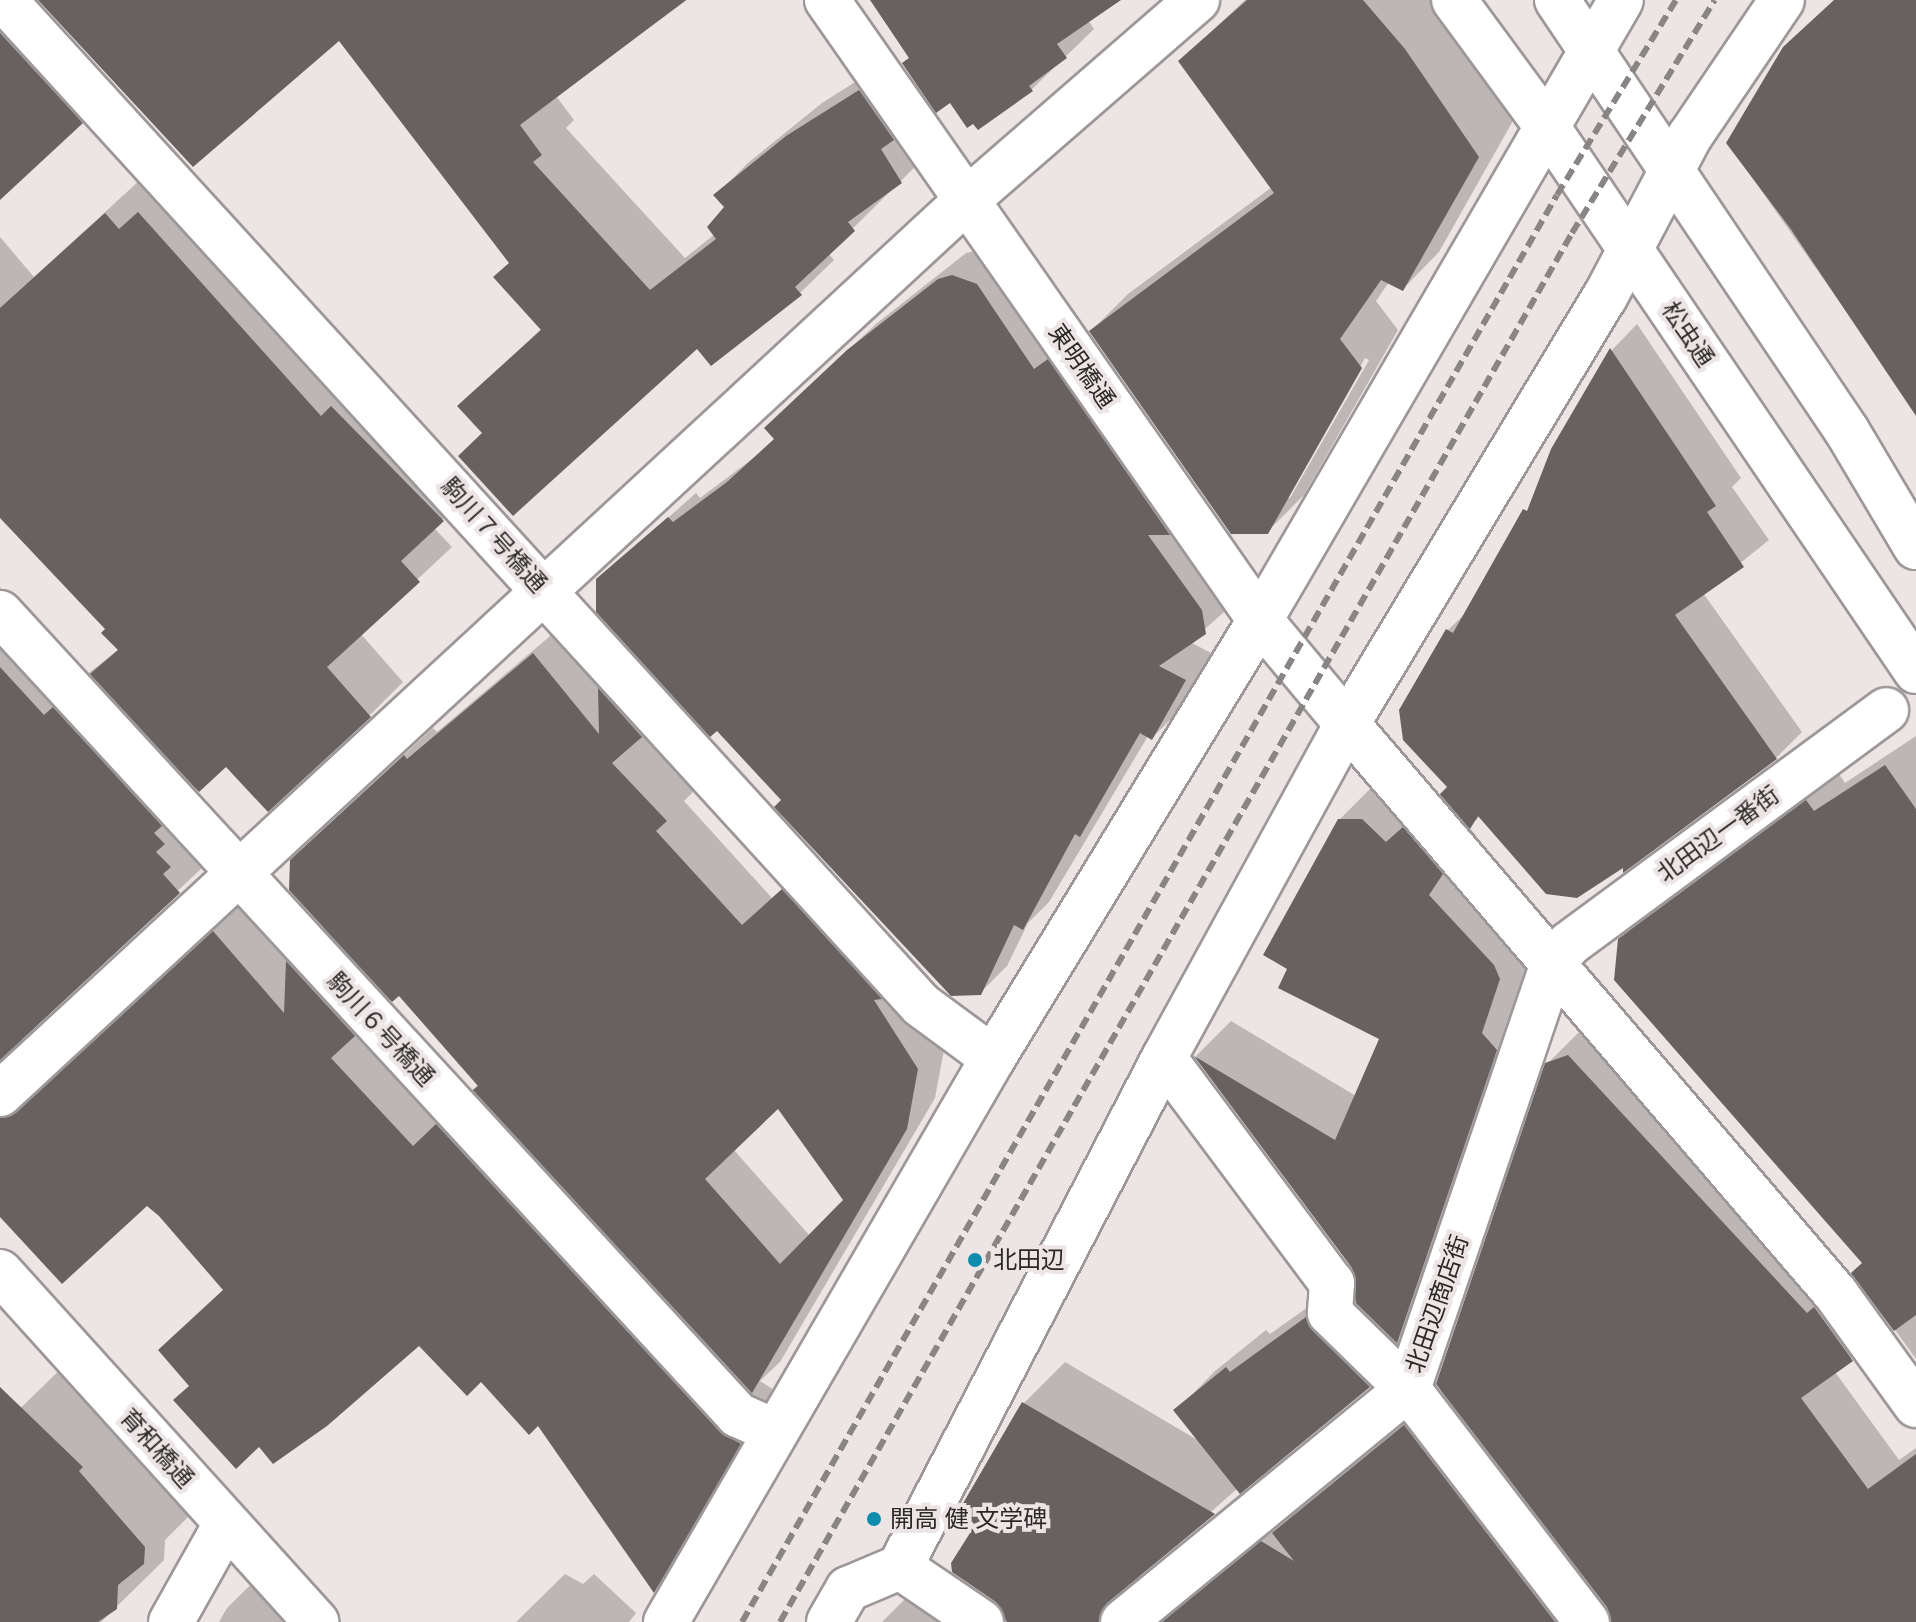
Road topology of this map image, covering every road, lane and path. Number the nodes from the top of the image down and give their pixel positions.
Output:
1 (4, 0) edge
2 (827, 0) edge
3 (1197, 0) edge
4 (1454, 0) edge
5 (1557, 0) edge
6 (1621, 0) edge
7 (1782, 0) edge
8 (1592, 49) junction
9 (1548, 128) junction
10 (1669, 171) junction
11 (967, 200) junction
12 (1630, 249) junction
13 (1916, 547) edge
14 (544, 590) junction
15 (0, 613) edge
16 (1260, 620) junction
17 (1916, 671) edge
18 (1886, 710) dead end
19 (1347, 724) junction
20 (235, 871) junction
21 (1553, 962) junction
22 (993, 1058) junction
23 (1164, 1058) junction
24 (0, 1094) edge
25 (0, 1272) edge
26 (1408, 1389) junction
27 (1916, 1405) edge
28 (774, 1431) junction
29 (226, 1524) junction
30 (900, 1567) junction
31 (171, 1622) edge
32 (316, 1622) edge
33 (666, 1622) edge
34 (829, 1622) edge
35 (981, 1622) edge
36 (1123, 1622) edge
37 (1587, 1622) edge

1 - 14 street, 駒川７号橋通
2 - 11 street, 東明橋通
3 - 11 street
4 - 9 street, 松虫通
5 - 8 street
6 - 8 street
7 - 10 street
8 - 9 street
8 - 10 street
9 - 12 street, 松虫通
9 - 16 street
10 - 12 street
10 - 13 street
11 - 14 street
11 - 16 street, 東明橋通
12 - 17 street, 松虫通
12 - 19 street
14 - 20 street
14 - 22 street, 駒川７号橋通
15 - 20 street, 駒川６号橋通
16 - 19 street, 東明橋通
16 - 22 street
18 - 21 street, 北田辺一番街
19 - 21 street
19 - 23 street
20 - 24 street
20 - 28 street, 駒川６号橋通
21 - 26 street, 北田辺商店街
21 - 27 street
22 - 28 street
23 - 26 street
23 - 30 street
25 - 29 street, 育和橋通
26 - 36 street, 北田辺商店街
26 - 37 street
28 - 33 street
29 - 31 street
29 - 32 street, 育和橋通
30 - 34 street
30 - 35 street

